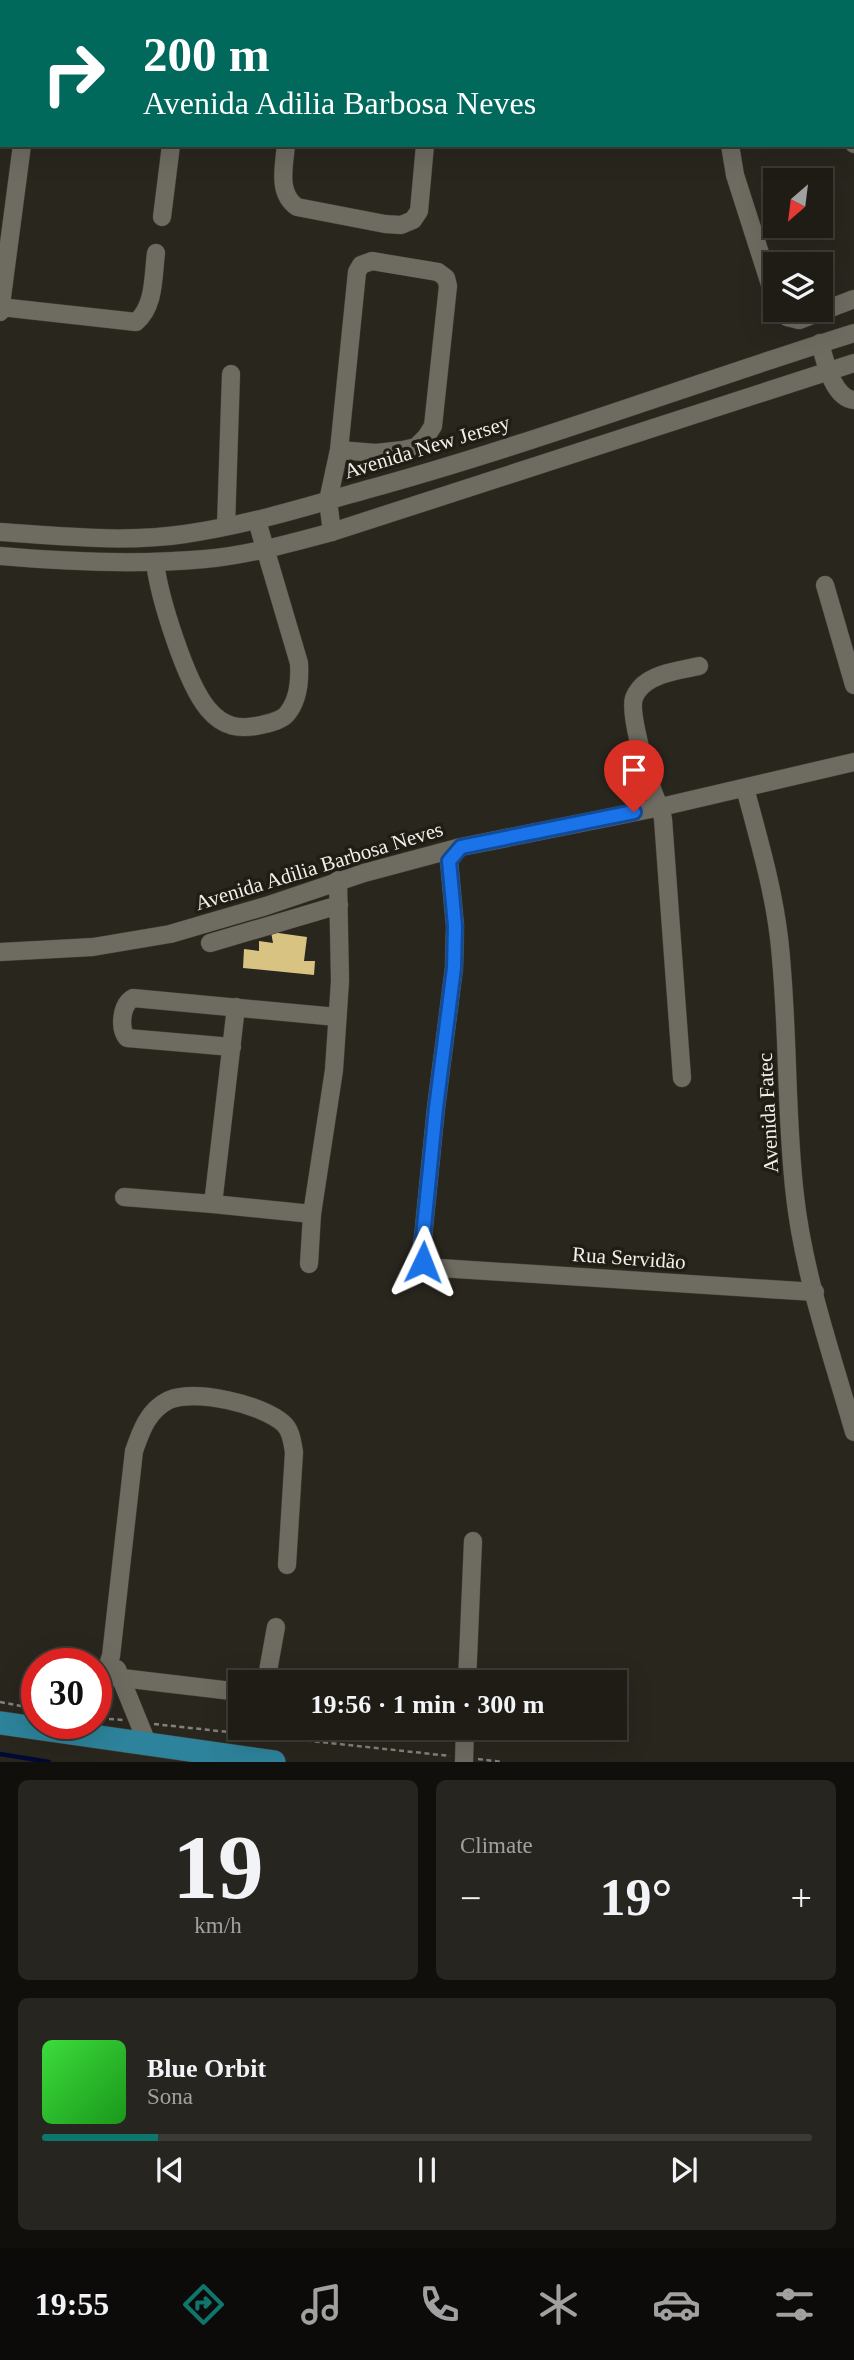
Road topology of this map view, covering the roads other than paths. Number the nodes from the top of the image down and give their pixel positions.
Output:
1 (22, 147) edge
2 (171, 147) edge
3 (286, 147) edge
4 (425, 147) edge
5 (730, 147) edge
6 (162, 217) dead end
7 (156, 253) dead end
8 (763, 262) edge
9 (854, 299) edge
10 (833, 307) edge
11 (0, 308) edge
12 (854, 332) edge
13 (820, 343) junction
14 (854, 363) edge
15 (828, 370) junction
16 (230, 374) dead end
17 (854, 400) edge
18 (339, 450) junction
19 (428, 473) junction
20 (379, 487) junction
21 (435, 497) junction
22 (328, 501) junction
23 (387, 514) junction
24 (257, 521) junction
25 (226, 526) junction
26 (0, 532) edge
27 (332, 532) junction
28 (136, 537) junction
29 (266, 550) junction
30 (0, 556) edge
31 (147, 562) junction
32 (825, 585) dead end
33 (699, 666) dead end
34 (854, 685) edge
35 (854, 762) edge
36 (745, 788) junction
37 (661, 807) junction
38 (455, 854) junction
39 (338, 880) junction
40 (340, 905) junction
41 (210, 943) dead end
42 (0, 953) edge
43 (236, 1007) junction
44 (337, 1017) junction
45 (232, 1047) junction
46 (682, 1077) dead end
47 (124, 1197) dead end
48 (214, 1204) junction
49 (312, 1214) junction
50 (309, 1264) dead end
51 (815, 1292) junction
52 (854, 1432) edge
53 (473, 1541) dead end
54 (287, 1565) dead end
55 (276, 1626) dead end
56 (268, 1670) edge
57 (468, 1670) edge
58 (113, 1676) junction
59 (228, 1690) edge
60 (0, 1723) edge
61 (21, 1725) edge
62 (112, 1736) edge
63 (465, 1740) edge
64 (148, 1745) junction
65 (464, 1759) edge
66 (274, 1762) edge

1 - 11 street
2 - 6 street
3 - 4 street
5 - 8 street
7 - 11 street
9 - 10 street
12 - 13 street, Avenida New Jersey
13 - 15 street
13 - 19 street, Avenida New Jersey
14 - 15 street
15 - 17 street
15 - 21 street
16 - 25 street
18 - 18 street
18 - 22 street
19 - 20 street, Avenida New Jersey
19 - 21 street
20 - 22 street, Avenida New Jersey
20 - 23 street
21 - 23 street
22 - 24 street, Avenida New Jersey
22 - 27 street
23 - 27 street
24 - 25 street, Avenida New Jersey
24 - 29 street
25 - 28 street, Avenida New Jersey
26 - 28 street, Avenida New Jersey
27 - 29 street
28 - 31 street
29 - 31 street
29 - 31 street
30 - 31 street
32 - 34 street
33 - 37 street
35 - 36 street, Avenida Adilia Barbosa Neves
36 - 37 street, Avenida Adilia Barbosa Neves
36 - 51 street, Avenida Fatec
37 - 38 street, Avenida Adilia Barbosa Neves
37 - 46 street
38 - 39 street, Avenida Adilia Barbosa Neves
38 - 51 street, Rua Servidão
39 - 40 street
39 - 42 street, Avenida Adilia Barbosa Neves
40 - 41 street
40 - 44 street
43 - 44 street
43 - 45 street
43 - 45 street
44 - 49 street
45 - 48 street
47 - 48 street
48 - 49 street
49 - 50 street
51 - 52 street, Avenida Fatec
53 - 57 street
54 - 58 street
55 - 56 street
58 - 59 street
58 - 64 street
60 - 61 main road
62 - 64 main road
63 - 65 street
64 - 66 main road

